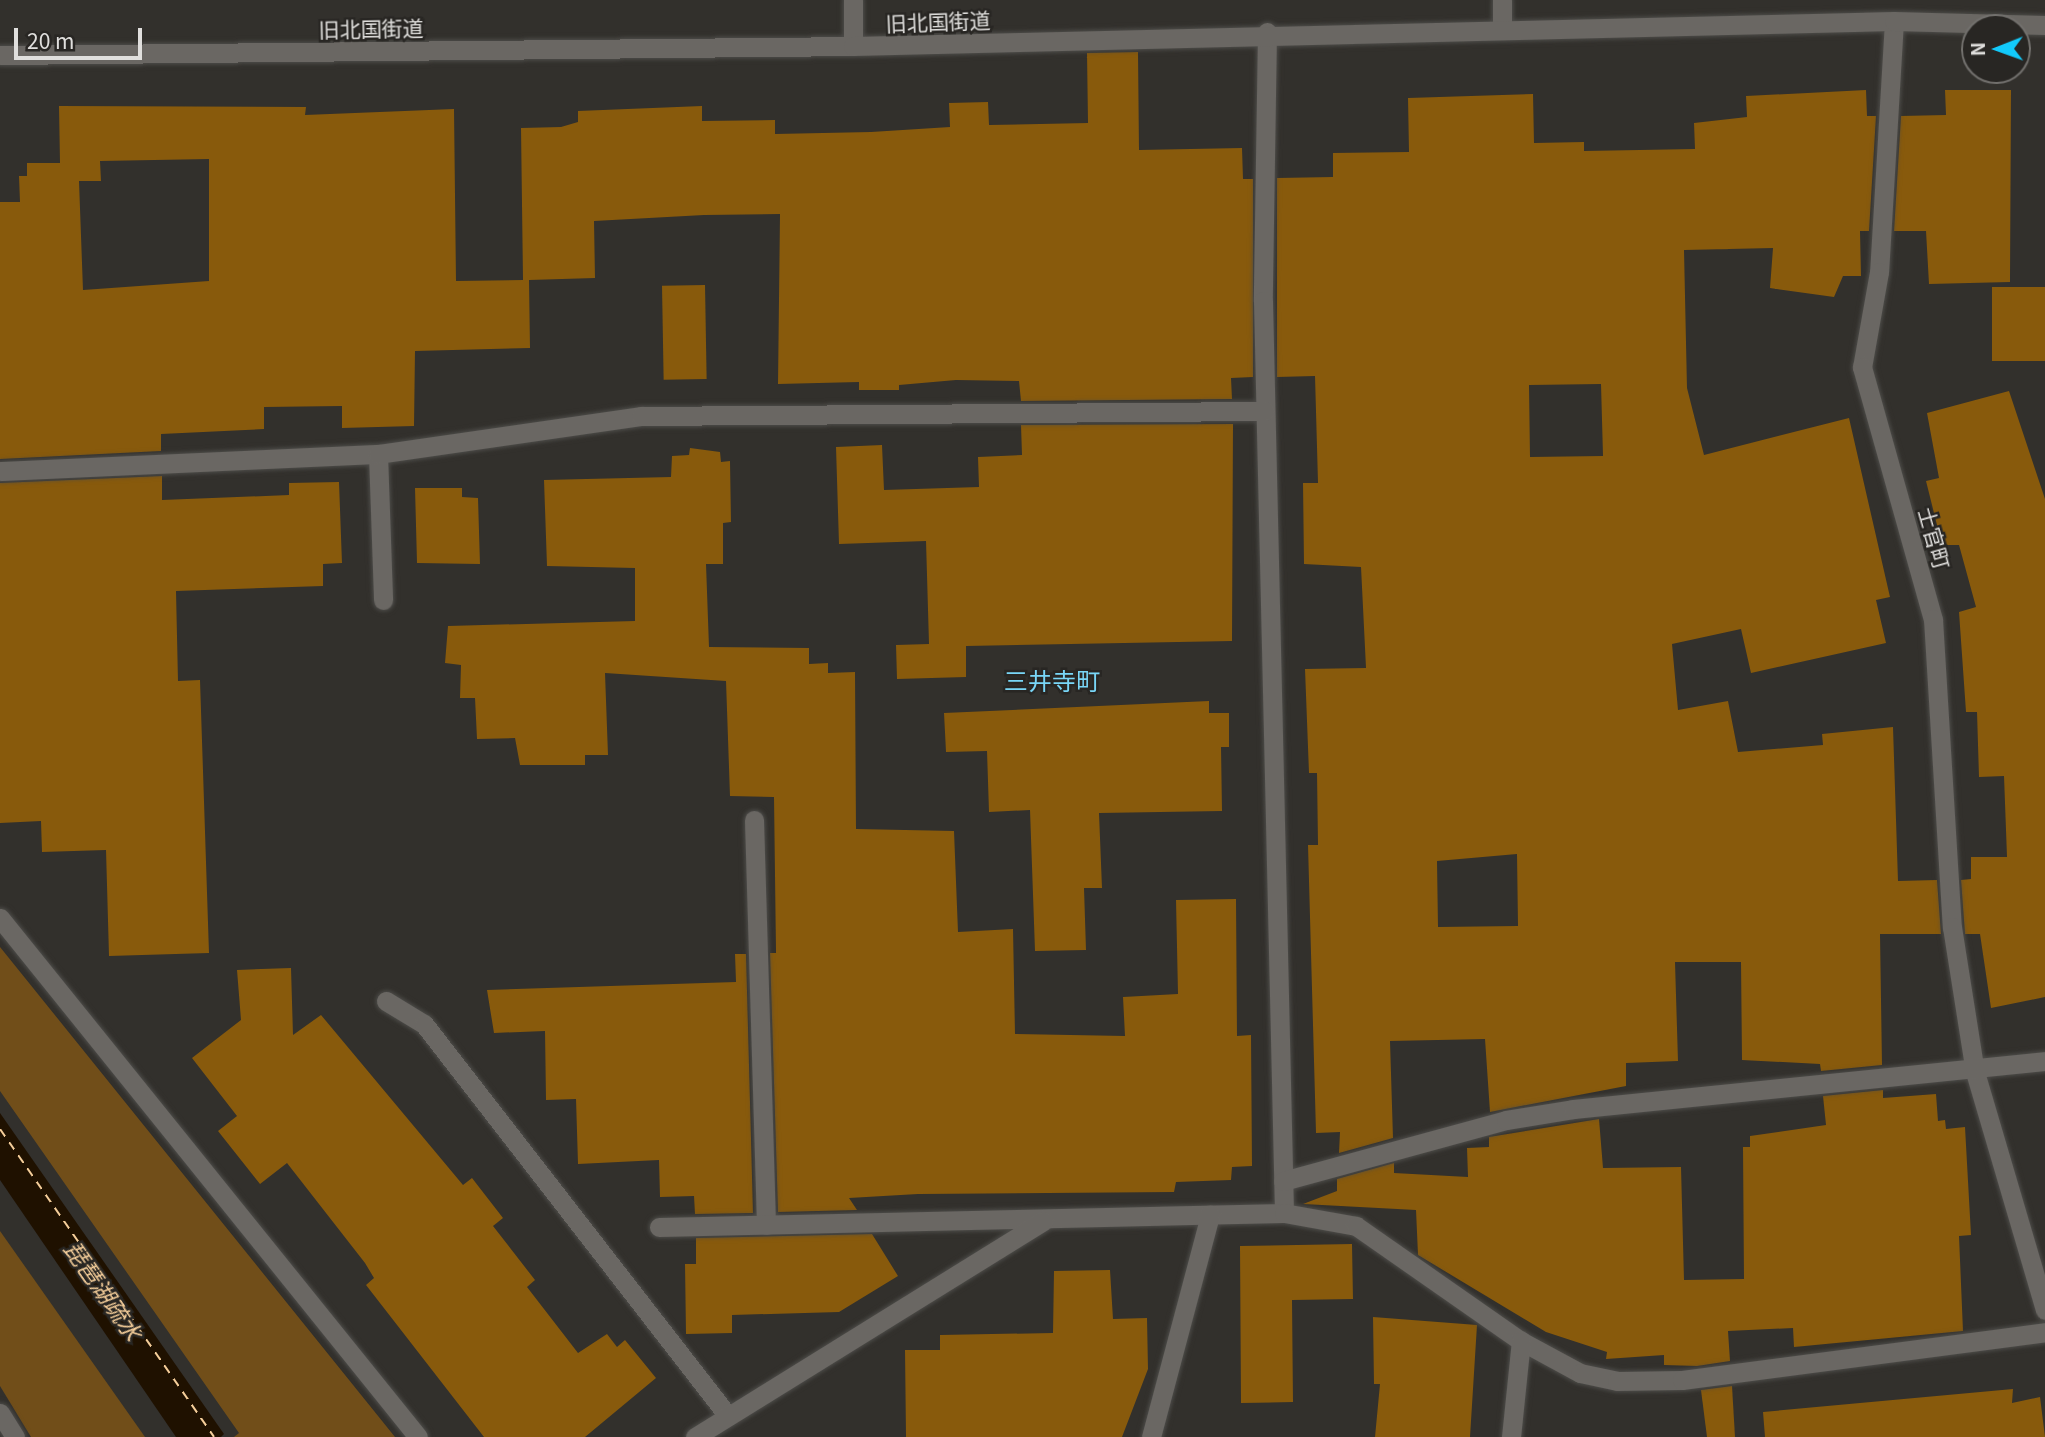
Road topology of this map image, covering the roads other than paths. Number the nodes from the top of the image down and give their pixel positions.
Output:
1 (853, 0) edge
2 (1502, 0) edge
3 (1894, 21) junction
4 (2045, 25) edge
5 (1502, 28) junction
6 (1267, 32) junction
7 (853, 46) junction
8 (0, 55) edge
9 (1265, 411) junction
10 (378, 454) junction
11 (0, 471) edge
12 (383, 600) dead end
13 (754, 820) dead end
14 (0, 918) edge
15 (386, 1001) dead end
16 (2045, 1061) edge
17 (1975, 1072) junction
18 (1283, 1181) junction
19 (1284, 1213) junction
20 (1210, 1215) junction
21 (1045, 1220) junction
22 (766, 1225) junction
23 (659, 1227) dead end
24 (2045, 1310) edge
25 (2045, 1332) edge
26 (1521, 1341) junction
27 (0, 1413) edge
28 (728, 1416) junction
29 (15, 1437) edge
30 (418, 1437) edge
31 (695, 1437) edge
32 (1151, 1437) edge
33 (1511, 1437) edge

1 - 7 street
2 - 5 street
3 - 4 street, 旧北国街道
3 - 5 street, 旧北国街道
3 - 17 street, 士官町
5 - 6 street, 旧北国街道
6 - 7 street, 旧北国街道
6 - 9 street
7 - 8 street, 旧北国街道
9 - 10 street
9 - 18 street
10 - 11 street
10 - 12 street
13 - 22 street
14 - 30 street
15 - 28 street
16 - 17 street
17 - 18 street
17 - 24 street, 士官町
18 - 19 street
19 - 20 street
19 - 26 street
20 - 21 street
20 - 32 street
21 - 22 street
21 - 28 street
22 - 23 street
25 - 26 street
26 - 33 street
27 - 29 street
28 - 31 street

